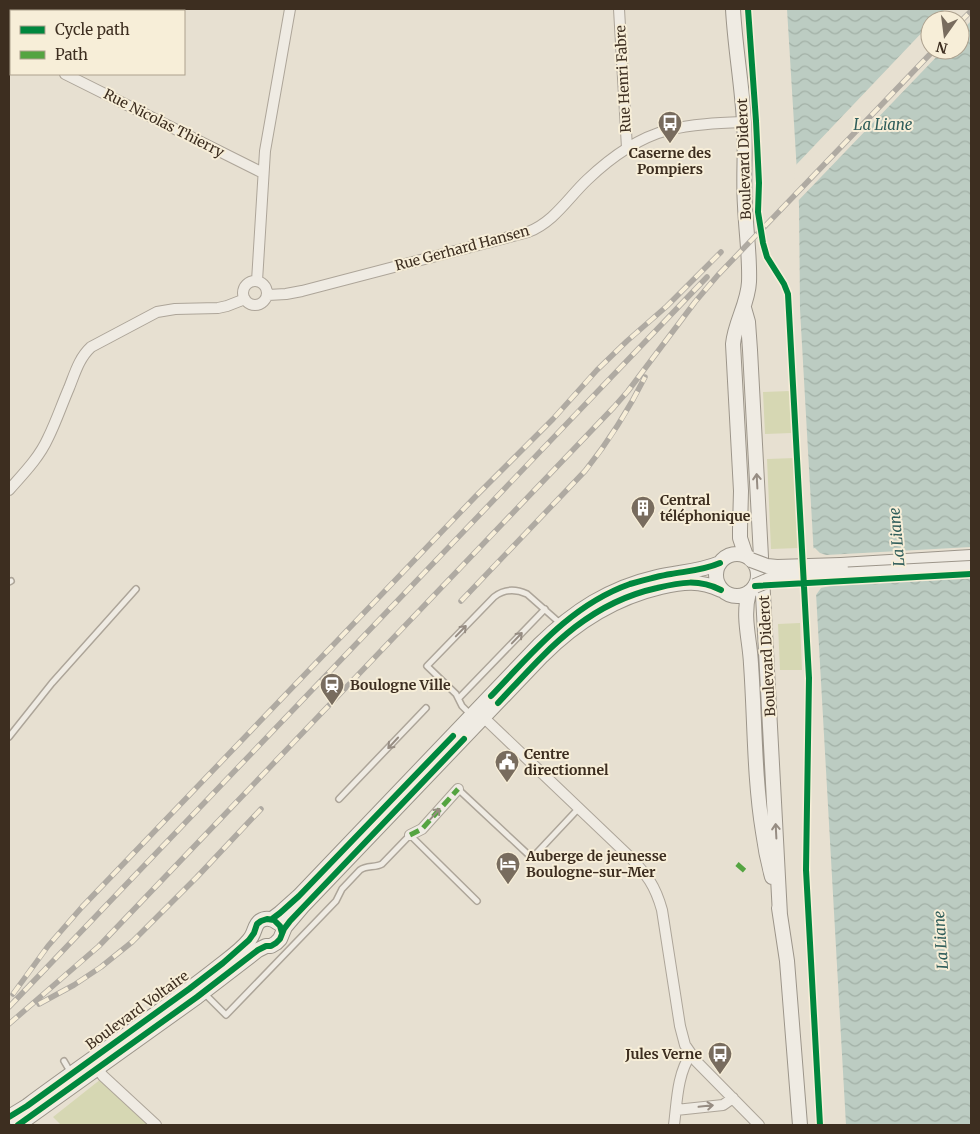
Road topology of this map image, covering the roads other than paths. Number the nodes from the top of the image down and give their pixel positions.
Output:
1 (290, 9) edge
2 (619, 9) edge
3 (733, 9) edge
4 (66, 75) edge
5 (744, 122) junction
6 (627, 148) junction
7 (263, 173) junction
8 (257, 281) junction
9 (268, 295) junction
10 (245, 299) junction
11 (744, 308) junction
12 (9, 490) edge
13 (740, 513) junction
14 (971, 557) edge
15 (748, 558) junction
16 (723, 560) junction
17 (971, 568) edge
18 (752, 589) junction
19 (136, 590) dead end
20 (725, 592) junction
21 (545, 609) junction
22 (562, 624) junction
23 (747, 632) junction
24 (459, 698) junction
25 (426, 708) dead end
26 (478, 717) junction
27 (9, 738) edge
28 (458, 789) joint
29 (339, 799) dead end
30 (579, 808) junction
31 (410, 835) junction
32 (476, 901) dead end
33 (780, 915) junction
34 (272, 919) junction
35 (254, 933) junction
36 (282, 934) junction
37 (295, 944) junction
38 (267, 946) junction
39 (281, 958) junction
40 (199, 988) junction
41 (691, 1054) junction
42 (64, 1061) dead end
43 (94, 1064) junction
44 (71, 1074) junction
45 (733, 1098) junction
46 (676, 1110) junction
47 (9, 1117) edge
48 (18, 1125) edge
49 (156, 1125) edge
50 (674, 1125) edge
51 (759, 1125) edge
52 (800, 1125) edge

1 - 7 street
2 - 6 street, Rue Henri Fabre
3 - 5 street, Boulevard Diderot
4 - 7 street, Rue Nicolas Thierry
5 - 6 street, Rue Gerhard Hansen
5 - 11 street, Boulevard Diderot
6 - 9 street, Rue Gerhard Hansen
7 - 8 street
8 - 9 street
8 - 10 street
9 - 10 street
10 - 12 street
11 - 13 street, Boulevard Diderot
33 -> 11 street, Boulevard Diderot
13 - 15 street, Boulevard Diderot
13 - 16 street, Boulevard Diderot
14 - 15 street, bridge
15 - 16 street
15 - 18 street, bridge
16 - 20 street
16 - 22 street, Boulevard Voltaire
17 - 18 street, bridge
18 - 20 street
18 - 23 street, Boulevard Diderot
19 - 27 lane
20 - 23 street, Boulevard Diderot
20 - 26 street, Boulevard Voltaire
21 - 22 lane
24 -> 21 lane
24 -> 21 lane
22 - 26 street, Boulevard Voltaire
23 - 33 street, Boulevard Diderot
24 - 26 lane
25 -> 29 lane
26 - 30 street
26 - 34 street, Boulevard Voltaire
26 - 36 street, Boulevard Voltaire
28 - 30 lane
31 -> 28 street
30 - 41 street
31 - 32 lane
31 - 37 lane
33 - 52 street, Boulevard Diderot
34 - 35 street, Boulevard Voltaire
34 - 36 street
35 - 38 street
35 - 40 street, Boulevard Voltaire
36 - 37 lane
36 - 38 street, Boulevard Voltaire
37 - 39 lane
38 - 39 lane
38 - 40 street, Boulevard Voltaire
39 - 40 lane
40 - 43 street, Boulevard Voltaire
41 - 45 street
41 - 46 street
42 - 44 lane
43 - 44 street, Boulevard Voltaire
43 - 48 street, Boulevard Voltaire
43 - 49 street
44 - 47 street, Boulevard Voltaire
46 -> 45 street
45 - 51 street
46 - 50 street

